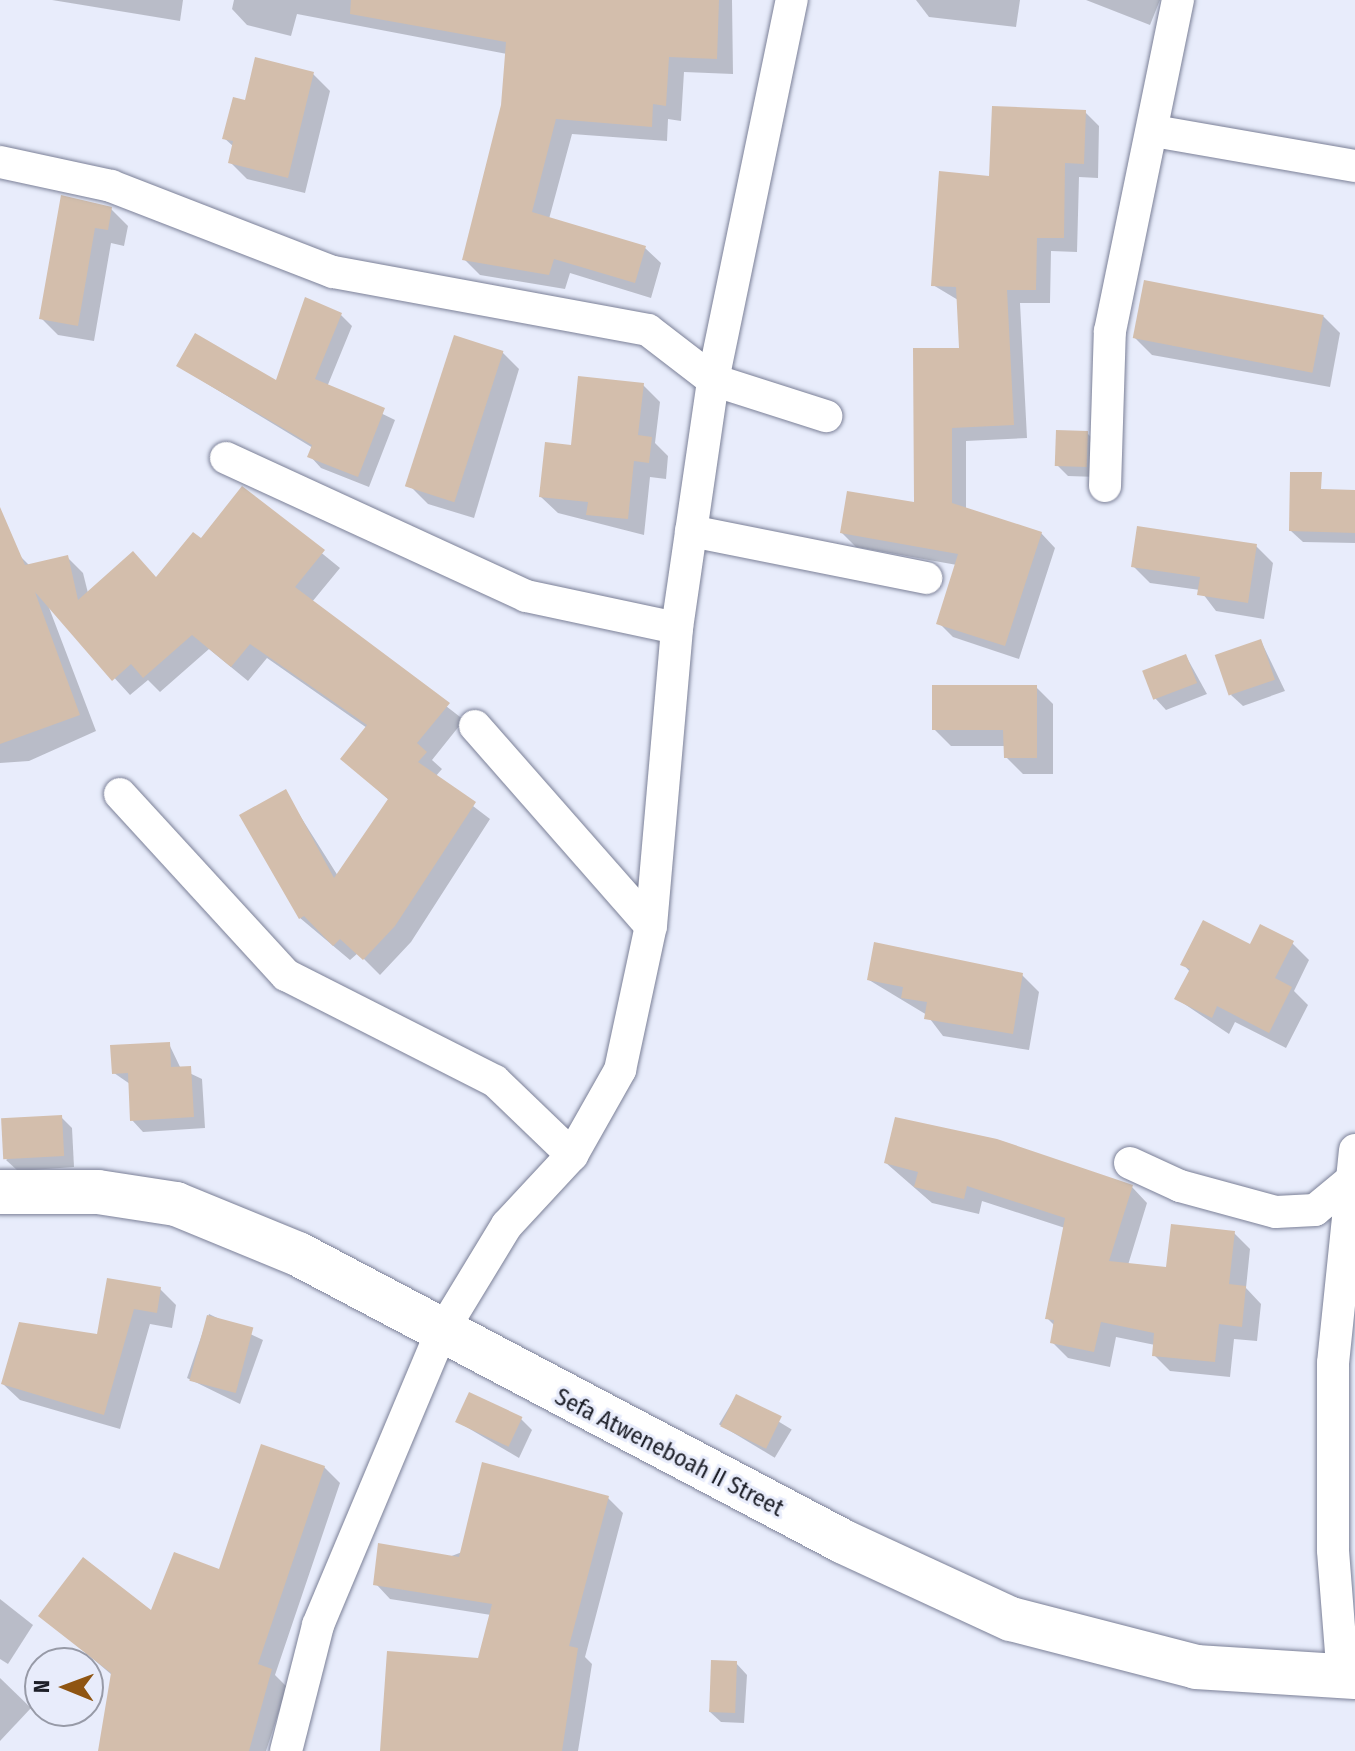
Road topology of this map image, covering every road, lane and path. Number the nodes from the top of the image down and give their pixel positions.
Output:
1 (792, 0) edge
2 (1178, 0) edge
3 (1154, 131) junction
4 (0, 162) edge
5 (1355, 166) edge
6 (713, 380) junction
7 (826, 416) dead end
8 (226, 458) dead end
9 (1105, 486) dead end
10 (691, 531) junction
11 (926, 578) dead end
12 (677, 628) junction
13 (475, 726) dead end
14 (120, 794) dead end
15 (651, 926) junction
16 (1355, 1150) edge
17 (572, 1155) junction
18 (1130, 1163) dead end
19 (1351, 1182) edge
20 (0, 1192) edge
21 (440, 1335) junction
22 (1349, 1677) edge
23 (286, 1751) edge

1 - 6 street
2 - 3 street
3 - 5 street
3 - 9 street
4 - 6 street
6 - 7 street
6 - 10 street
8 - 12 street
10 - 11 street
10 - 12 street
12 - 15 street
13 - 15 street
14 - 17 street
15 - 17 street
16 - 19 street
17 - 21 street
18 - 19 street
19 - 22 street
20 - 21 main road, Sefa Atweneboah II Street
21 - 22 main road, Sefa Atweneboah II Street
21 - 23 street

